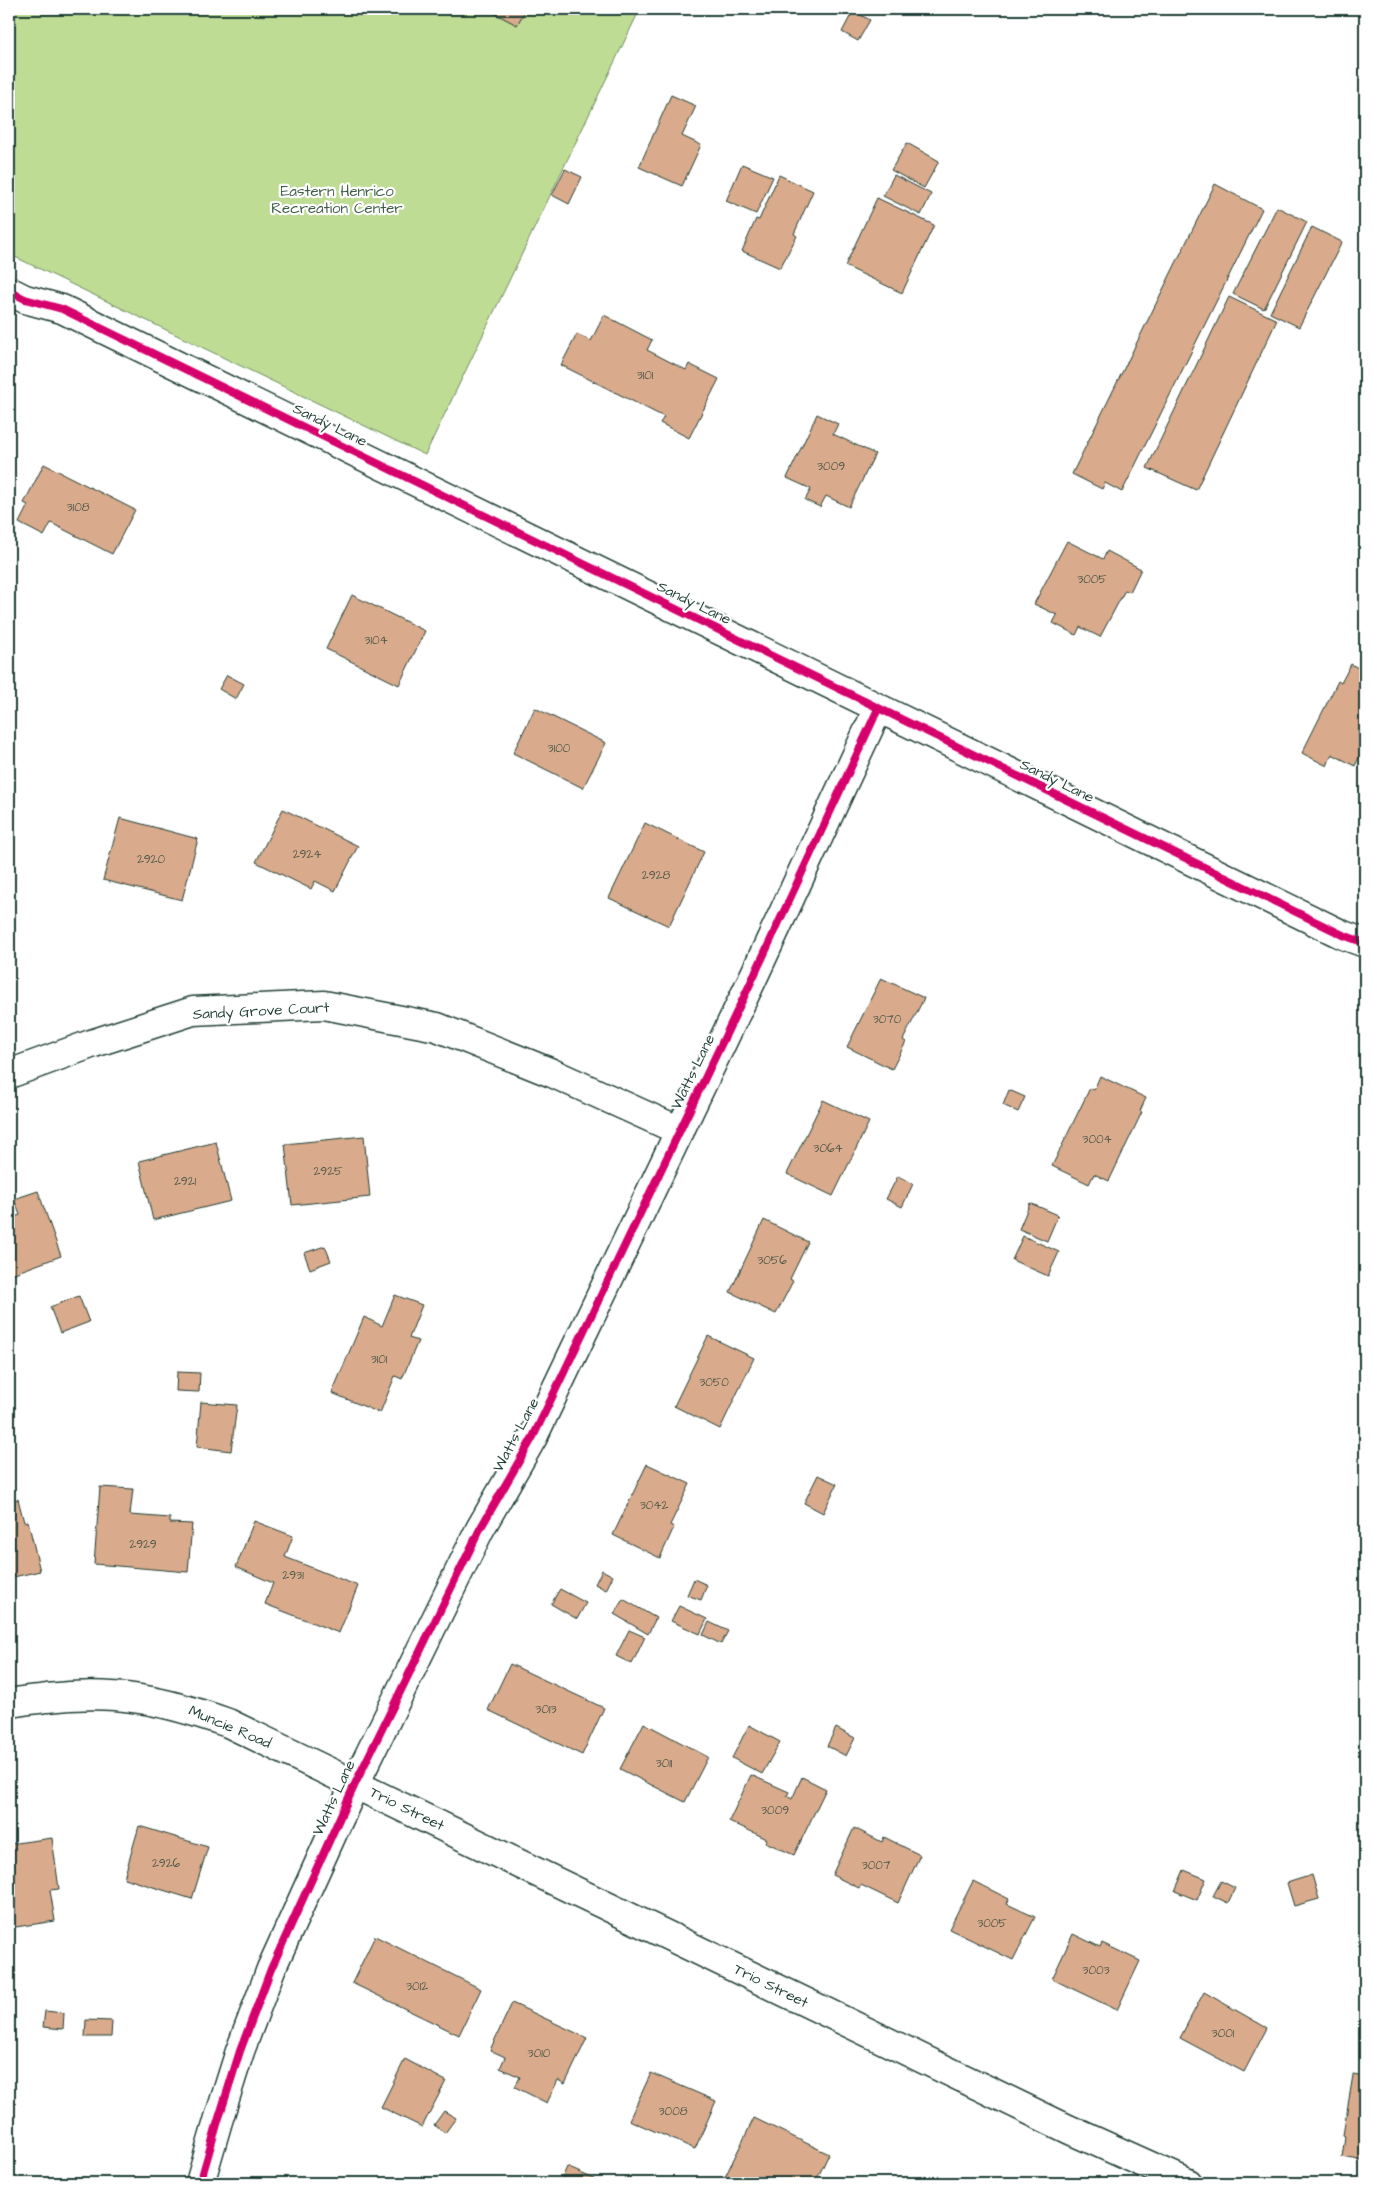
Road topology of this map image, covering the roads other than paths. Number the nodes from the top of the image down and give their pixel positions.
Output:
1 (9, 291) edge
2 (878, 709) junction
3 (1365, 943) edge
4 (9, 1074) edge
5 (680, 1131) junction
6 (9, 1704) edge
7 (356, 1784) junction
8 (200, 2183) edge
9 (1188, 2183) edge

1 - 2 street, Sandy Lane
2 - 3 street, Sandy Lane
2 - 5 street, Watts Lane
4 - 5 street, Sandy Grove Court
5 - 7 street, Watts Lane
6 - 7 street, Muncie Road
7 - 8 street, Watts Lane
7 - 9 street, Trio Street

